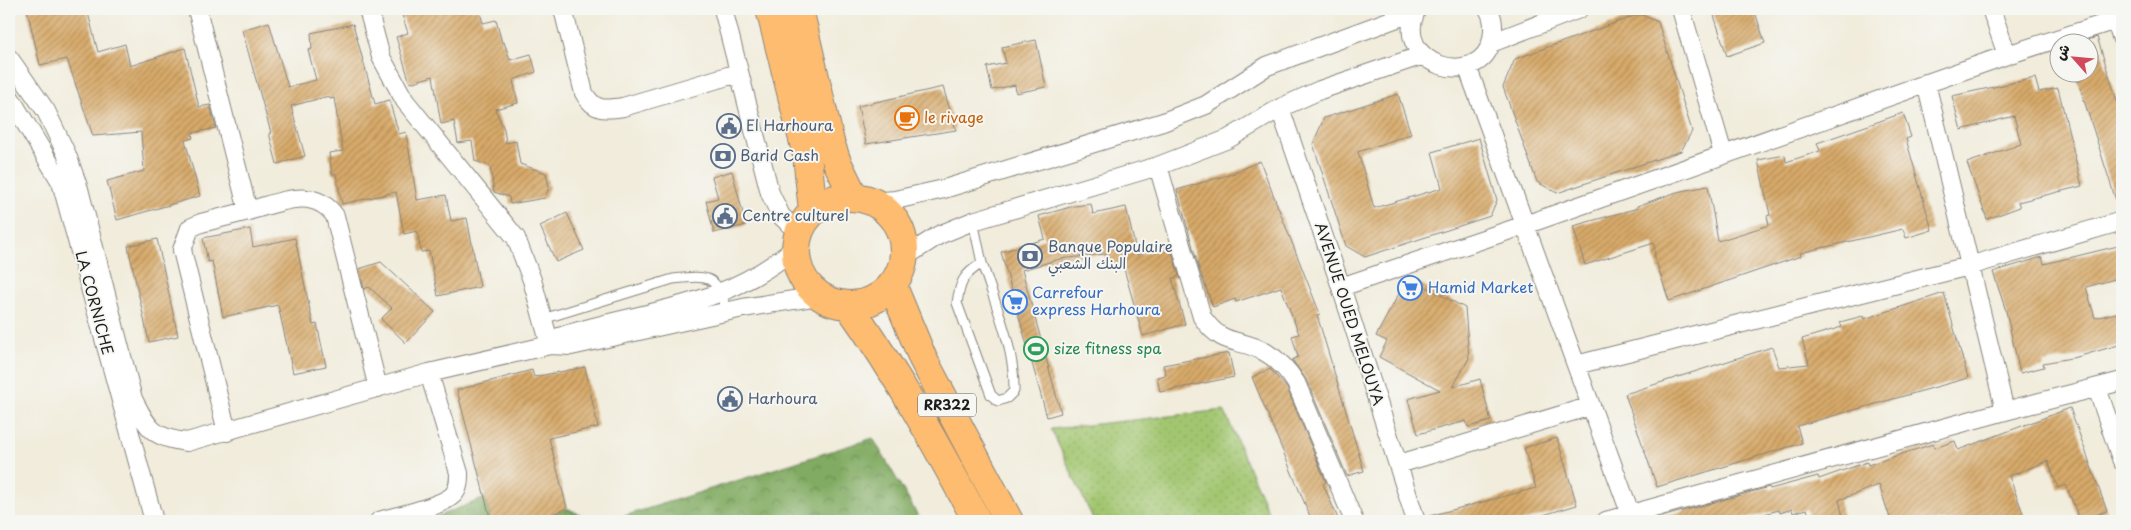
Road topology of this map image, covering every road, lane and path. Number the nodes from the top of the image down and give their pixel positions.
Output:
1 (197, 9) edge
2 (368, 9) edge
3 (563, 9) edge
4 (723, 9) edge
5 (770, 9) edge
6 (799, 9) edge
7 (1488, 9) edge
8 (1580, 9) edge
9 (1681, 9) edge
10 (1991, 9) edge
11 (1417, 10) edge
12 (2119, 20) edge
13 (2122, 39) edge
14 (1491, 43) junction
15 (1424, 55) junction
16 (2007, 55) junction
17 (9, 58) edge
18 (1467, 66) junction
19 (738, 73) junction
20 (1926, 83) junction
21 (9, 96) edge
22 (1280, 108) junction
23 (1723, 154) junction
24 (1158, 166) junction
25 (863, 199) junction
26 (248, 211) junction
27 (2122, 221) edge
28 (973, 222) junction
29 (1525, 225) junction
30 (803, 231) junction
31 (903, 258) junction
32 (982, 263) junction
33 (1969, 266) junction
34 (892, 284) junction
35 (1341, 287) junction
36 (722, 293) junction
37 (819, 296) junction
38 (849, 306) junction
39 (727, 312) junction
40 (542, 319) junction
41 (590, 335) junction
42 (550, 345) junction
43 (1576, 365) junction
44 (429, 373) junction
45 (2122, 381) edge
46 (378, 388) junction
47 (2097, 388) junction
48 (1591, 406) junction
49 (2005, 411) junction
50 (227, 432) junction
51 (2122, 461) edge
52 (1399, 464) junction
53 (1632, 517) edge
54 (154, 521) edge
55 (379, 521) edge
56 (977, 521) edge
57 (1009, 521) edge
58 (1354, 521) edge
59 (1416, 521) edge
60 (1606, 521) edge

1 - 26 street
2 - 40 street
3 - 19 street
4 - 19 street
5 - 30 main road
6 - 25 main road
7 - 14 street
8 - 14 street
9 - 23 street
10 - 16 street
11 - 15 street
11 - 25 street
12 - 13 street
12 - 16 street
14 - 18 street
15 - 18 street
15 - 22 street
16 - 20 street
17 - 50 street
18 - 29 street
19 - 30 street
20 - 23 street
20 - 33 street
21 - 54 street, LA CORNICHE
22 - 24 street
22 - 35 street, AVENUE OUED MELOUYA
23 - 29 street
24 - 28 street
24 - 58 street
25 - 30 main road
25 - 31 main road
26 - 46 street
26 - 50 street
27 - 33 street
28 - 31 street
28 - 32 lane
29 - 35 street
29 - 43 street
30 - 36 street
30 - 37 main road
31 - 34 main road
32 - 32 lane
33 - 43 street
33 - 49 street
34 - 38 main road
34 - 57 main road, RR322
35 - 52 street, AVENUE OUED MELOUYA
36 - 39 lane
36 - 40 lane
36 - 41 street
37 - 38 main road
37 - 39 street
38 - 56 main road, RR322
39 - 41 street
40 - 42 street
41 - 42 street
42 - 44 street
43 - 48 street
44 - 46 street
44 - 55 street
45 - 47 street
46 - 50 street
47 - 49 street
47 - 51 street
48 - 52 street
48 - 53 street
49 - 53 street
52 - 59 street, AVENUE OUED MELOUYA
53 - 60 street

